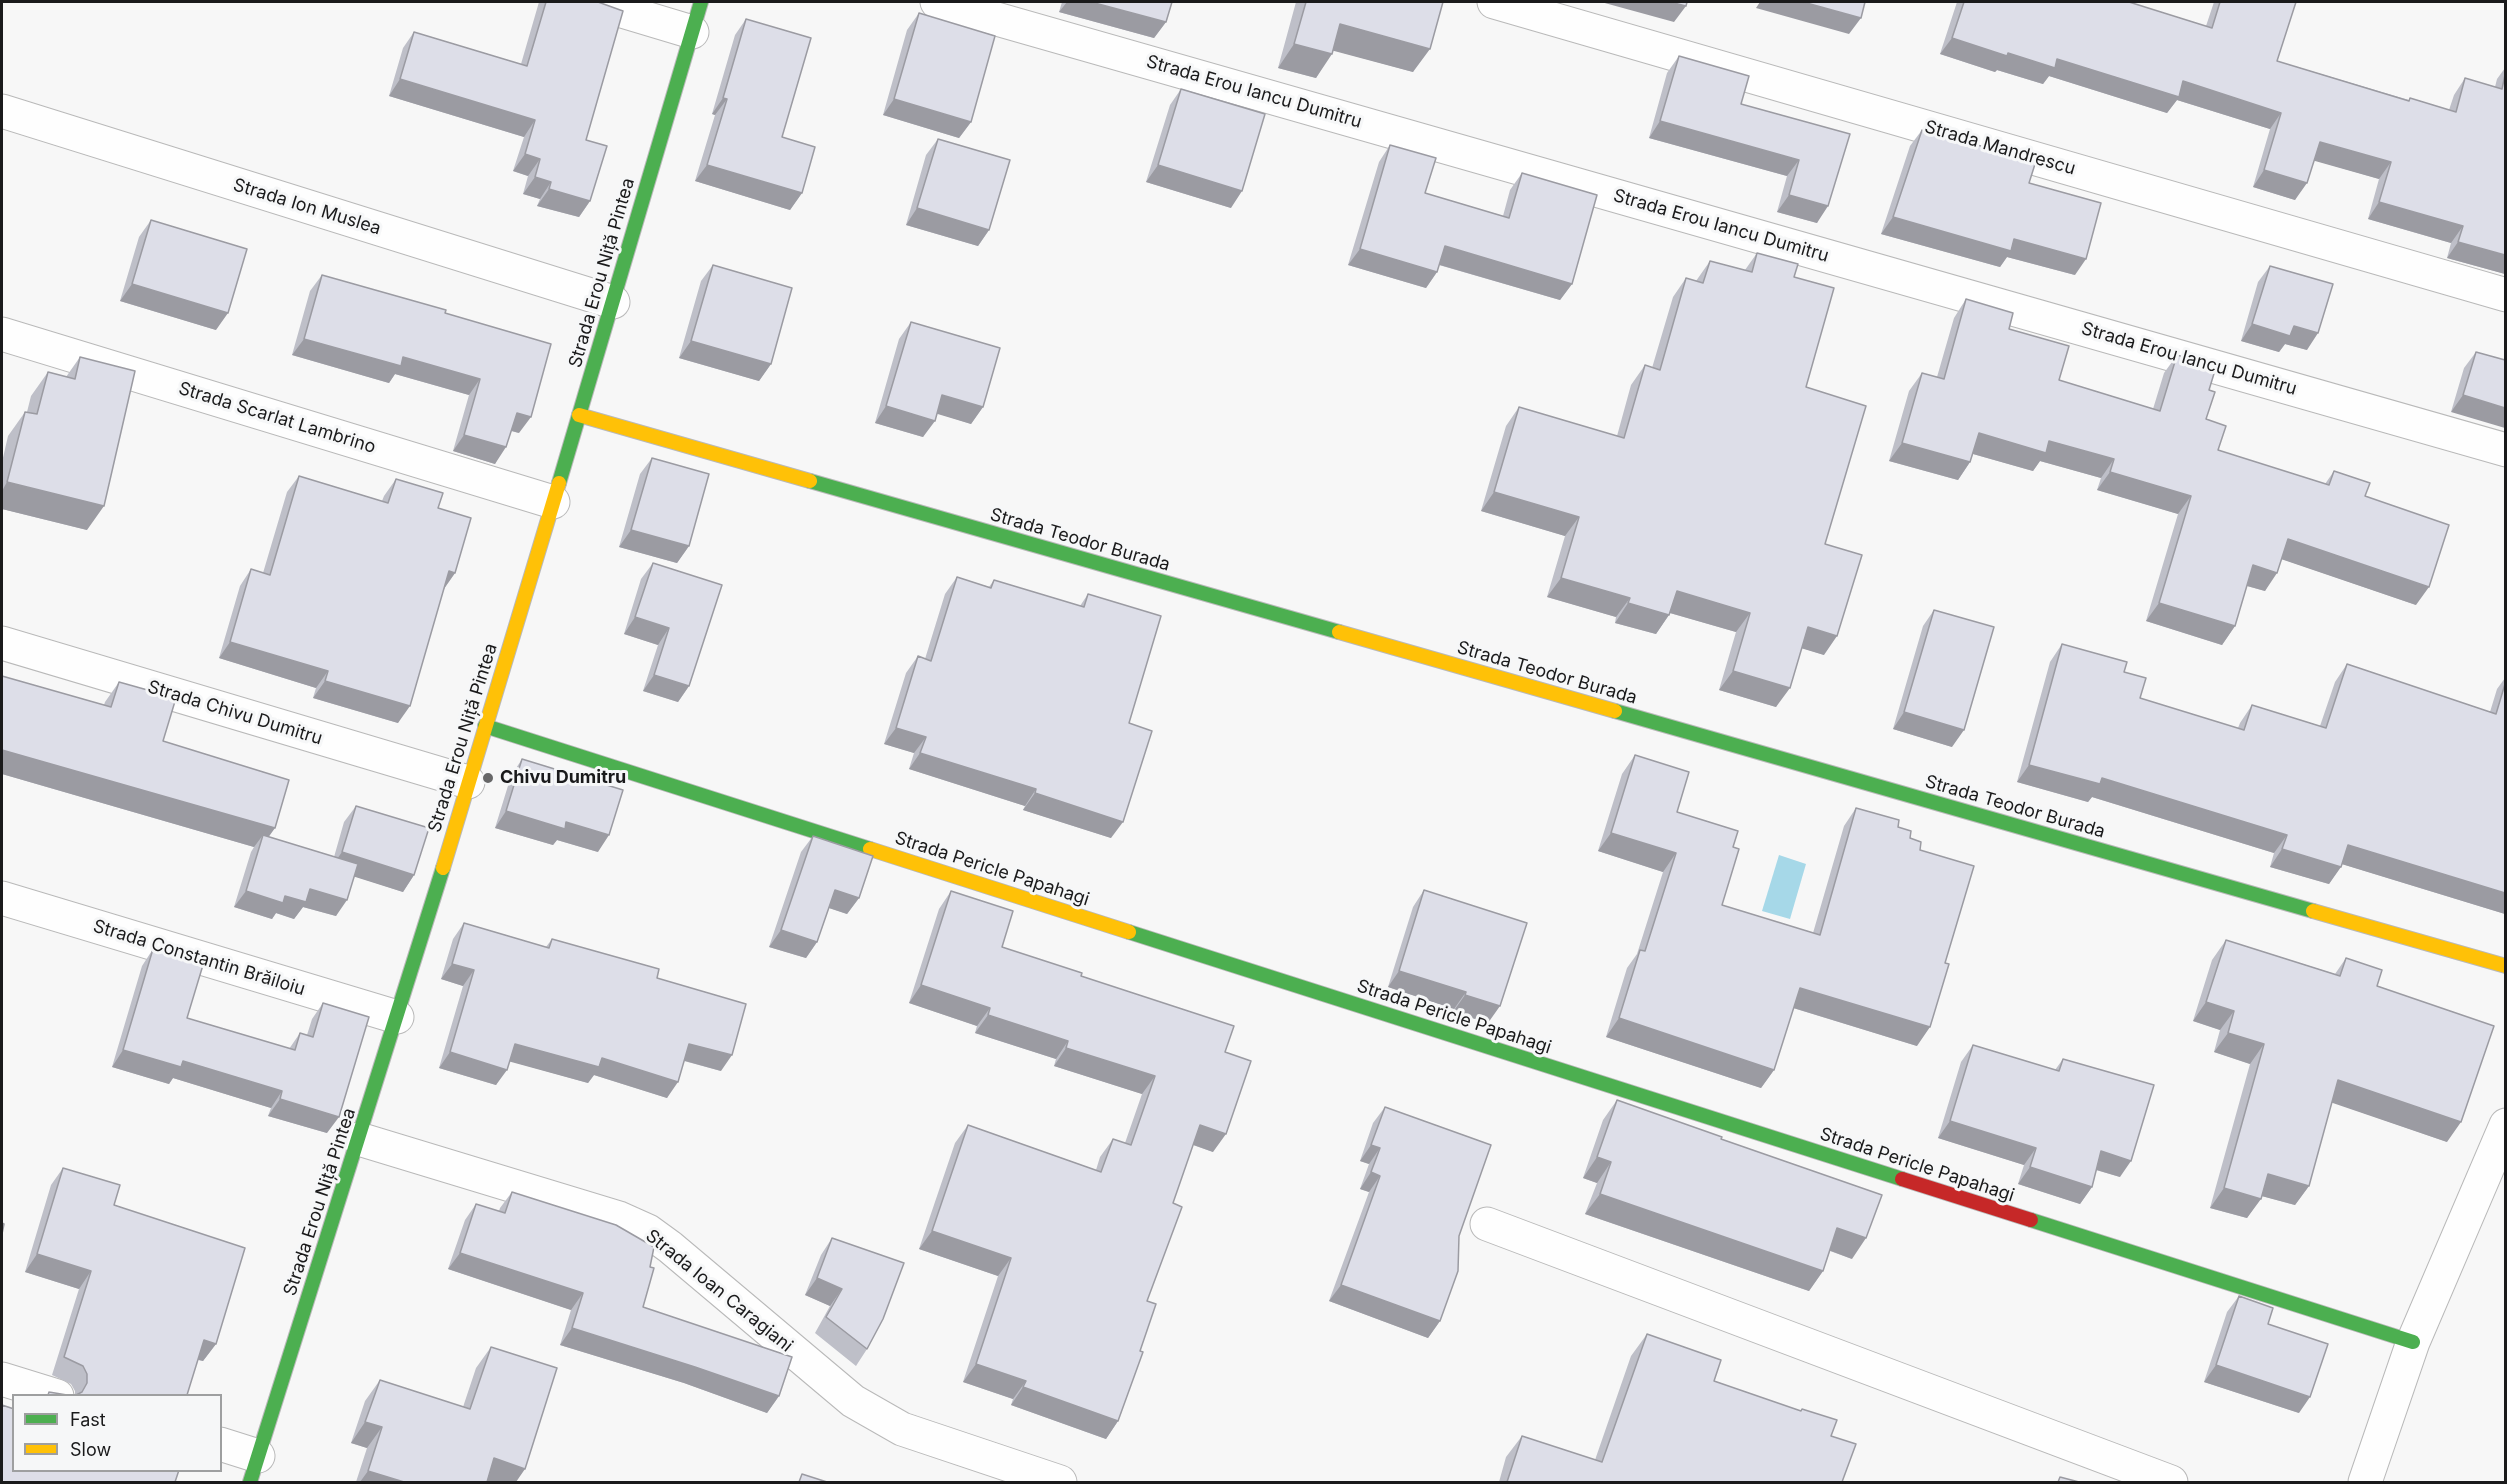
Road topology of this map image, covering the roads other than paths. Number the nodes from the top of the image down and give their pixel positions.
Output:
1 (592, 2) edge
2 (701, 2) edge
3 (937, 2) edge
4 (1494, 2) edge
5 (692, 32) junction
6 (2, 111) edge
7 (2505, 295) edge
8 (613, 302) junction
9 (2, 334) edge
10 (579, 415) junction
11 (2505, 450) edge
12 (553, 502) junction
13 (2, 643) edge
14 (485, 726) junction
15 (468, 782) junction
16 (2, 898) edge
17 (2505, 966) edge
18 (397, 1017) junction
19 (2505, 1125) edge
20 (359, 1139) junction
21 (1486, 1224) dead end
22 (2413, 1342) junction
23 (2, 1379) edge
24 (54, 1394) edge
25 (222, 1445) edge
26 (254, 1469) edge
27 (1060, 1482) edge
28 (2171, 1482) edge
29 (2365, 1482) edge

1 - 5 street
2 - 5 street, Strada Erou Niță Pintea
3 - 11 street, Strada Erou Iancu Dumitru
4 - 7 street, Strada Mandrescu
5 - 8 street, Strada Erou Niță Pintea
6 - 8 street, Strada Ion Muslea
8 - 10 street, Strada Erou Niță Pintea
9 - 12 street, Strada Scarlat Lambrino
10 - 12 street, Strada Erou Niță Pintea
10 - 17 street, Strada Teodor Burada
12 - 14 street, Strada Erou Niță Pintea
13 - 15 street, Strada Chivu Dumitru
14 - 15 street, Strada Erou Niță Pintea
14 - 22 street, Strada Pericle Papahagi
15 - 18 street, Strada Erou Niță Pintea
16 - 18 street, Strada Constantin Brăiloiu
18 - 20 street, Strada Erou Niță Pintea
19 - 22 street
20 - 26 street, Strada Erou Niță Pintea
20 - 27 street, Strada Ioan Caragiani
21 - 28 street
22 - 29 street
23 - 24 street
25 - 26 street

